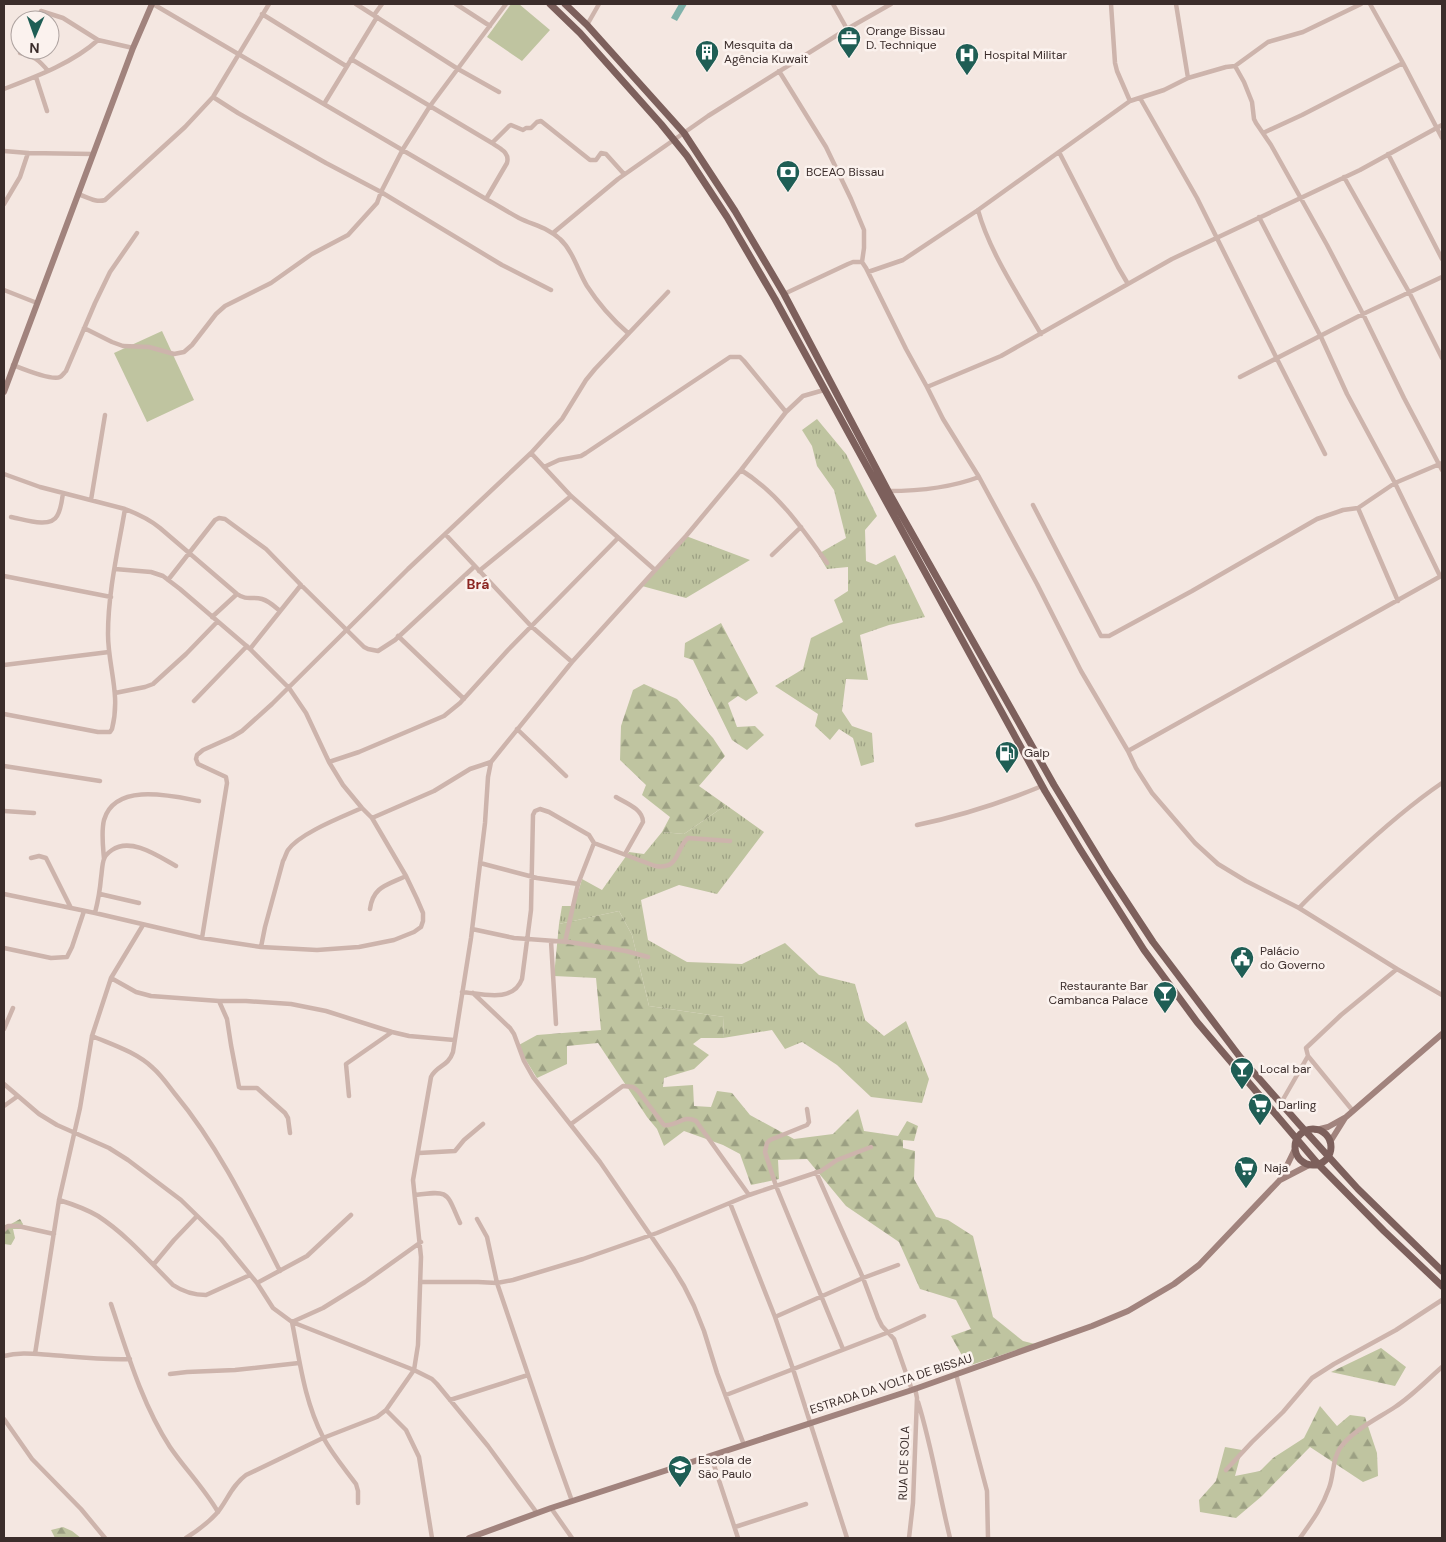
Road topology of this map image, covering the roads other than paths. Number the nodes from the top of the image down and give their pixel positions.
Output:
1 (152, 4) edge
2 (269, 4) edge
3 (356, 4) edge
4 (382, 4) edge
5 (456, 4) edge
6 (506, 4) edge
7 (550, 4) edge
8 (565, 4) edge
9 (599, 4) edge
10 (833, 4) edge
11 (891, 4) edge
12 (1110, 4) edge
13 (1176, 4) edge
14 (1361, 4) edge
15 (1370, 4) edge
16 (262, 14) junction
17 (376, 16) junction
18 (60, 17) edge
19 (587, 25) junction
20 (490, 26) junction
21 (847, 29) junction
22 (98, 40) junction
23 (133, 48) junction
24 (239, 55) junction
25 (351, 59) junction
26 (39, 60) edge
27 (1404, 63) junction
28 (346, 66) junction
29 (1235, 66) junction
30 (458, 69) junction
31 (48, 71) junction
32 (779, 71) junction
33 (36, 77) junction
34 (1188, 78) junction
35 (4, 90) edge
36 (499, 92) dead end
37 (213, 97) junction
38 (1140, 98) junction
39 (1130, 101) junction
40 (324, 104) junction
41 (430, 106) junction
42 (47, 111) dead end
43 (1440, 126) edge
44 (1263, 132) junction
45 (684, 133) junction
46 (1442, 138) edge
47 (674, 140) junction
48 (492, 144) junction
49 (403, 149) junction
50 (4, 150) edge
51 (1059, 152) junction
52 (28, 154) junction
53 (93, 154) junction
54 (1388, 154) junction
55 (624, 174) junction
56 (1344, 177) junction
57 (381, 192) junction
58 (78, 194) junction
59 (1301, 197) junction
60 (486, 199) junction
61 (4, 204) edge
62 (978, 210) junction
63 (1259, 217) junction
64 (137, 233) dead end
65 (553, 233) junction
66 (1217, 238) junction
67 (1442, 259) edge
68 (862, 262) junction
69 (868, 272) junction
70 (1442, 277) edge
71 (1128, 284) junction
72 (4, 290) edge
73 (551, 290) dead end
74 (668, 292) dead end
75 (1409, 292) junction
76 (784, 294) junction
77 (37, 303) junction
78 (1363, 314) junction
79 (84, 328) junction
80 (628, 333) junction
81 (1041, 334) junction
82 (1321, 337) junction
83 (1442, 358) edge
84 (1277, 359) junction
85 (13, 365) junction
86 (1240, 377) dead end
87 (927, 387) junction
88 (824, 390) junction
89 (4, 392) edge
90 (786, 412) junction
91 (105, 415) dead end
92 (531, 452) junction
93 (1326, 454) dead end
94 (1442, 466) edge
95 (544, 467) junction
96 (742, 470) junction
97 (4, 474) edge
98 (979, 477) junction
99 (1395, 483) junction
100 (888, 491) junction
101 (64, 493) junction
102 (571, 496) junction
103 (91, 500) junction
104 (1033, 505) dead end
105 (1358, 508) junction
106 (125, 509) junction
107 (11, 517) dead end
108 (801, 527) junction
109 (446, 535) junction
110 (618, 538) junction
111 (189, 553) junction
112 (772, 555) dead end
113 (827, 563) dead end
114 (475, 566) junction
115 (115, 569) junction
116 (655, 570) junction
117 (479, 571) junction
118 (4, 576) edge
119 (1441, 576) edge
120 (168, 580) junction
121 (301, 585) junction
122 (237, 594) junction
123 (111, 597) junction
124 (1398, 601) junction
125 (280, 611) junction
126 (212, 617) junction
127 (217, 622) junction
128 (531, 626) junction
129 (348, 630) junction
130 (398, 636) junction
131 (248, 648) junction
132 (109, 652) junction
133 (572, 662) junction
134 (4, 665) edge
135 (289, 688) junction
136 (115, 693) junction
137 (464, 699) junction
138 (194, 701) dead end
139 (4, 714) edge
140 (517, 729) junction
141 (1128, 751) junction
142 (329, 762) junction
143 (491, 762) junction
144 (4, 766) edge
145 (566, 776) dead end
146 (100, 781) dead end
147 (1442, 783) edge
148 (1042, 786) junction
149 (616, 797) dead end
150 (199, 801) dead end
151 (362, 808) junction
152 (4, 811) edge
153 (34, 813) dead end
154 (372, 818) junction
155 (917, 825) dead end
156 (730, 841) dead end
157 (594, 843) junction
158 (625, 854) junction
159 (31, 858) dead end
160 (104, 859) junction
161 (480, 863) junction
162 (176, 866) dead end
163 (406, 876) junction
164 (532, 876) junction
165 (578, 884) junction
166 (4, 894) edge
167 (100, 894) junction
168 (139, 903) dead end
169 (71, 908) junction
170 (370, 908) dead end
171 (1299, 908) junction
172 (84, 911) junction
173 (95, 913) junction
174 (143, 925) junction
175 (472, 929) junction
176 (202, 938) junction
177 (527, 939) junction
178 (551, 941) junction
179 (566, 942) junction
180 (261, 947) junction
181 (4, 948) edge
182 (648, 956) dead end
183 (1397, 969) junction
184 (112, 978) junction
185 (462, 992) junction
186 (473, 993) junction
187 (1442, 995) edge
188 (218, 1001) junction
189 (13, 1008) dead end
190 (556, 1024) dead end
191 (4, 1029) edge
192 (392, 1032) junction
193 (1442, 1034) edge
194 (92, 1036) junction
195 (454, 1040) junction
196 (1308, 1056) junction
197 (4, 1084) edge
198 (18, 1096) junction
199 (349, 1096) dead end
200 (1281, 1103) junction
201 (4, 1106) edge
202 (807, 1109) dead end
203 (1353, 1111) junction
204 (1346, 1117) junction
205 (483, 1124) dead end
206 (571, 1124) junction
207 (1316, 1130) junction
208 (74, 1132) junction
209 (1306, 1132) junction
210 (290, 1133) dead end
211 (1297, 1140) junction
212 (1330, 1142) junction
213 (871, 1147) dead end
214 (1295, 1149) junction
215 (419, 1154) junction
216 (1328, 1156) junction
217 (1318, 1164) junction
218 (1309, 1165) junction
219 (816, 1172) junction
220 (1280, 1180) junction
221 (776, 1186) junction
222 (415, 1195) junction
223 (749, 1195) junction
224 (59, 1200) junction
225 (730, 1203) junction
226 (351, 1215) dead end
227 (197, 1216) junction
228 (477, 1220) dead end
229 (460, 1223) dead end
230 (4, 1230) edge
231 (54, 1234) junction
232 (650, 1235) junction
233 (421, 1242) junction
234 (154, 1264) junction
235 (898, 1265) dead end
236 (280, 1271) junction
237 (1442, 1271) edge
238 (250, 1275) junction
239 (863, 1278) junction
240 (420, 1282) junction
241 (498, 1283) junction
242 (257, 1284) junction
243 (1442, 1286) edge
244 (822, 1297) junction
245 (1442, 1300) edge
246 (111, 1304) dead end
247 (924, 1316) dead end
248 (775, 1317) junction
249 (292, 1322) junction
250 (889, 1332) junction
251 (843, 1349) junction
252 (35, 1354) junction
253 (4, 1356) edge
254 (130, 1359) junction
255 (299, 1363) junction
256 (1442, 1366) edge
257 (793, 1369) junction
258 (414, 1370) junction
259 (170, 1374) dead end
260 (528, 1374) junction
261 (956, 1374) junction
262 (913, 1389) junction
263 (726, 1395) junction
264 (917, 1398) junction
265 (450, 1400) junction
266 (386, 1410) junction
267 (4, 1419) edge
268 (810, 1422) junction
269 (323, 1438) junction
270 (744, 1445) junction
271 (711, 1456) junction
272 (1226, 1470) dead end
273 (572, 1501) junction
274 (358, 1503) dead end
275 (806, 1504) dead end
276 (551, 1508) junction
277 (218, 1512) junction
278 (537, 1513) junction
279 (735, 1527) junction
280 (105, 1538) edge
281 (186, 1538) edge
282 (432, 1538) edge
283 (469, 1538) edge
284 (572, 1538) edge
285 (738, 1538) edge
286 (847, 1538) edge
287 (909, 1538) edge
288 (950, 1538) edge
289 (988, 1538) edge
290 (1300, 1538) edge

1 - 23 main road
1 - 24 street
2 - 16 street
3 - 17 street
4 - 17 street
5 - 20 street
6 - 20 street
7 - 47 main road
8 - 19 main road
9 - 19 street
10 - 21 street
11 - 21 street
12 - 39 street
13 - 34 street
14 - 29 street
15 - 27 street
16 - 24 street
16 - 28 street
17 - 25 street
17 - 30 street
18 - 22 street
19 - 45 main road
20 - 30 street
21 - 32 street
22 - 23 street
22 - 31 street
23 - 53 main road
24 - 37 street
24 - 40 street
25 - 28 street
25 - 41 street
26 - 31 street
27 - 43 street
27 - 44 street
28 - 40 street
29 - 34 street
29 - 44 street
30 - 36 street
30 - 41 street
31 - 33 street
32 - 45 street
32 - 68 street
33 - 35 street
33 - 42 street
34 - 38 street
37 - 57 street
37 - 58 street
38 - 39 street
38 - 66 street
39 - 51 street
40 - 49 street
41 - 48 street
41 - 49 street
43 - 46 street
43 - 54 street
44 - 59 street
45 - 47 street
45 - 76 main road
47 - 55 street
47 - 88 main road
48 - 55 street
48 - 60 street
49 - 57 street
49 - 60 street
50 - 52 street
51 - 62 street
51 - 71 street
52 - 53 street
52 - 61 street
53 - 58 main road
54 - 56 street
54 - 67 street
55 - 65 street
56 - 59 street
56 - 75 street
57 - 73 street
57 - 79 street
58 - 77 main road
59 - 63 street
59 - 78 street
60 - 65 street
62 - 69 street
62 - 81 street
63 - 66 street
63 - 82 street
64 - 79 street
65 - 80 street
66 - 71 street
66 - 84 street
68 - 69 street
68 - 76 street
69 - 87 street
70 - 75 street
71 - 81 street
72 - 77 street
74 - 80 street
75 - 78 street
75 - 83 street
76 - 100 main road
77 - 85 main road
78 - 82 street
78 - 94 street
79 - 85 street
80 - 92 street
81 - 87 street
82 - 84 street
82 - 99 street
84 - 86 street
84 - 93 street
85 - 89 main road
87 - 98 street
88 - 90 street
88 - 148 main road
90 - 95 street
90 - 96 street
91 - 103 street
92 - 95 street
92 - 109 street
94 - 99 street
95 - 102 street
96 - 108 street
96 - 116 street
97 - 101 street
98 - 100 street
98 - 141 street
99 - 105 street
99 - 119 street
100 - 200 main road
101 - 103 street
101 - 107 street
102 - 110 street
102 - 117 street
103 - 106 street
104 - 105 street
105 - 124 street
106 - 111 street
106 - 115 street
108 - 112 street
108 - 113 street
109 - 114 street
109 - 129 street
110 - 116 street
110 - 128 street
111 - 120 street
111 - 121 street
111 - 122 street
114 - 117 street
114 - 130 street
115 - 120 street
115 - 123 street
116 - 133 street
117 - 128 street
118 - 123 street
119 - 124 street
120 - 126 street
121 - 125 street
121 - 129 street
122 - 125 street
122 - 126 street
123 - 132 street
124 - 141 street
125 - 131 street
126 - 127 street
127 - 131 street
127 - 136 street
128 - 133 street
128 - 137 street
129 - 130 street
129 - 135 street
130 - 137 street
131 - 135 street
131 - 138 street
132 - 134 street
132 - 136 street
133 - 140 street
135 - 142 street
135 - 176 street
136 - 139 street
137 - 142 street
140 - 143 street
140 - 145 street
141 - 171 street
142 - 151 street
143 - 154 street
143 - 161 street
144 - 146 street
147 - 171 street
148 - 155 street
148 - 211 main road
149 - 158 street
150 - 160 street
151 - 154 street
151 - 180 street
152 - 153 street
154 - 163 street
156 - 158 street
157 - 158 street
157 - 164 street
157 - 165 street
159 - 169 street
160 - 162 street
160 - 167 street
161 - 164 street
161 - 175 street
163 - 170 street
163 - 180 street
164 - 165 street
164 - 177 street
165 - 179 street
166 - 169 street
167 - 168 street
167 - 173 street
169 - 172 street
171 - 183 street
172 - 173 street
172 - 181 street
173 - 174 street
174 - 176 street
174 - 184 street
175 - 177 street
175 - 185 street
176 - 180 street
177 - 178 street
177 - 186 street
178 - 179 street
178 - 190 street
179 - 182 street
183 - 187 street
183 - 196 street
184 - 188 street
184 - 194 street
185 - 186 street
185 - 195 street
186 - 206 street
188 - 192 street
188 - 210 street
189 - 191 street
192 - 195 street
192 - 199 street
193 - 203 main road
194 - 208 street
194 - 236 street
195 - 215 street
196 - 200 street
196 - 203 street
197 - 198 street
198 - 201 street
198 - 208 street
200 - 209 main road
202 - 221 street
203 - 204 main road
204 - 207 main road
204 - 212 main road
205 - 215 street
206 - 223 street
206 - 232 street
207 - 209 main road
207 - 212 main road
208 - 224 street
208 - 227 street
209 - 211 main road
209 - 216 main road
211 - 214 main road
211 - 217 main road
212 - 216 main road
213 - 219 street
214 - 218 main road
214 - 220 main road
215 - 222 street
216 - 217 main road
216 - 237 main road
217 - 218 main road
217 - 243 main road
218 - 220 main road
219 - 221 street
219 - 239 street, RUA DE SOLA
220 - 261 main road, ESTRADA DA VOLTA DE BISSAU
221 - 223 street
221 - 244 street
222 - 229 street
222 - 233 street
223 - 225 street
224 - 231 street
224 - 234 street
225 - 232 street
225 - 248 street
226 - 236 street
227 - 234 street
227 - 238 street
228 - 241 street
230 - 231 street
231 - 252 street
232 - 241 street
232 - 263 street
233 - 240 street
233 - 249 street
234 - 238 street
235 - 239 street
236 - 242 street
238 - 242 street
239 - 244 street
239 - 250 street, RUA DE SOLA
240 - 241 street
240 - 258 street
241 - 260 street
242 - 249 street
244 - 248 street
244 - 251 street
245 - 272 street
246 - 254 street
247 - 250 street
248 - 257 street
249 - 255 street
249 - 258 street
250 - 251 street
250 - 262 street, RUA DE SOLA
251 - 257 street
252 - 253 street
252 - 254 street
254 - 277 street
255 - 259 street
255 - 269 street
256 - 290 street
257 - 263 street
257 - 268 street
258 - 265 street
258 - 266 street
260 - 265 street
260 - 273 street
261 - 262 main road, ESTRADA DA VOLTA DE BISSAU
261 - 289 street
262 - 264 street, RUA DE SOLA
262 - 268 main road, ESTRADA DA VOLTA DE BISSAU
263 - 270 street
264 - 287 street, RUA DE SOLA
264 - 288 street
265 - 278 street
266 - 269 street
266 - 282 street
267 - 280 street
268 - 270 main road, ESTRADA DA VOLTA DE BISSAU
268 - 286 street
269 - 274 street
269 - 277 street
270 - 271 main road, ESTRADA DA VOLTA DE BISSAU
271 - 273 main road, ESTRADA DA VOLTA DE BISSAU
271 - 279 street
273 - 276 main road, ESTRADA DA VOLTA DE BISSAU
275 - 279 street
276 - 278 main road, ESTRADA DA VOLTA DE BISSAU
276 - 284 street
277 - 281 street
278 - 283 main road, ESTRADA DA VOLTA DE BISSAU
279 - 285 street

